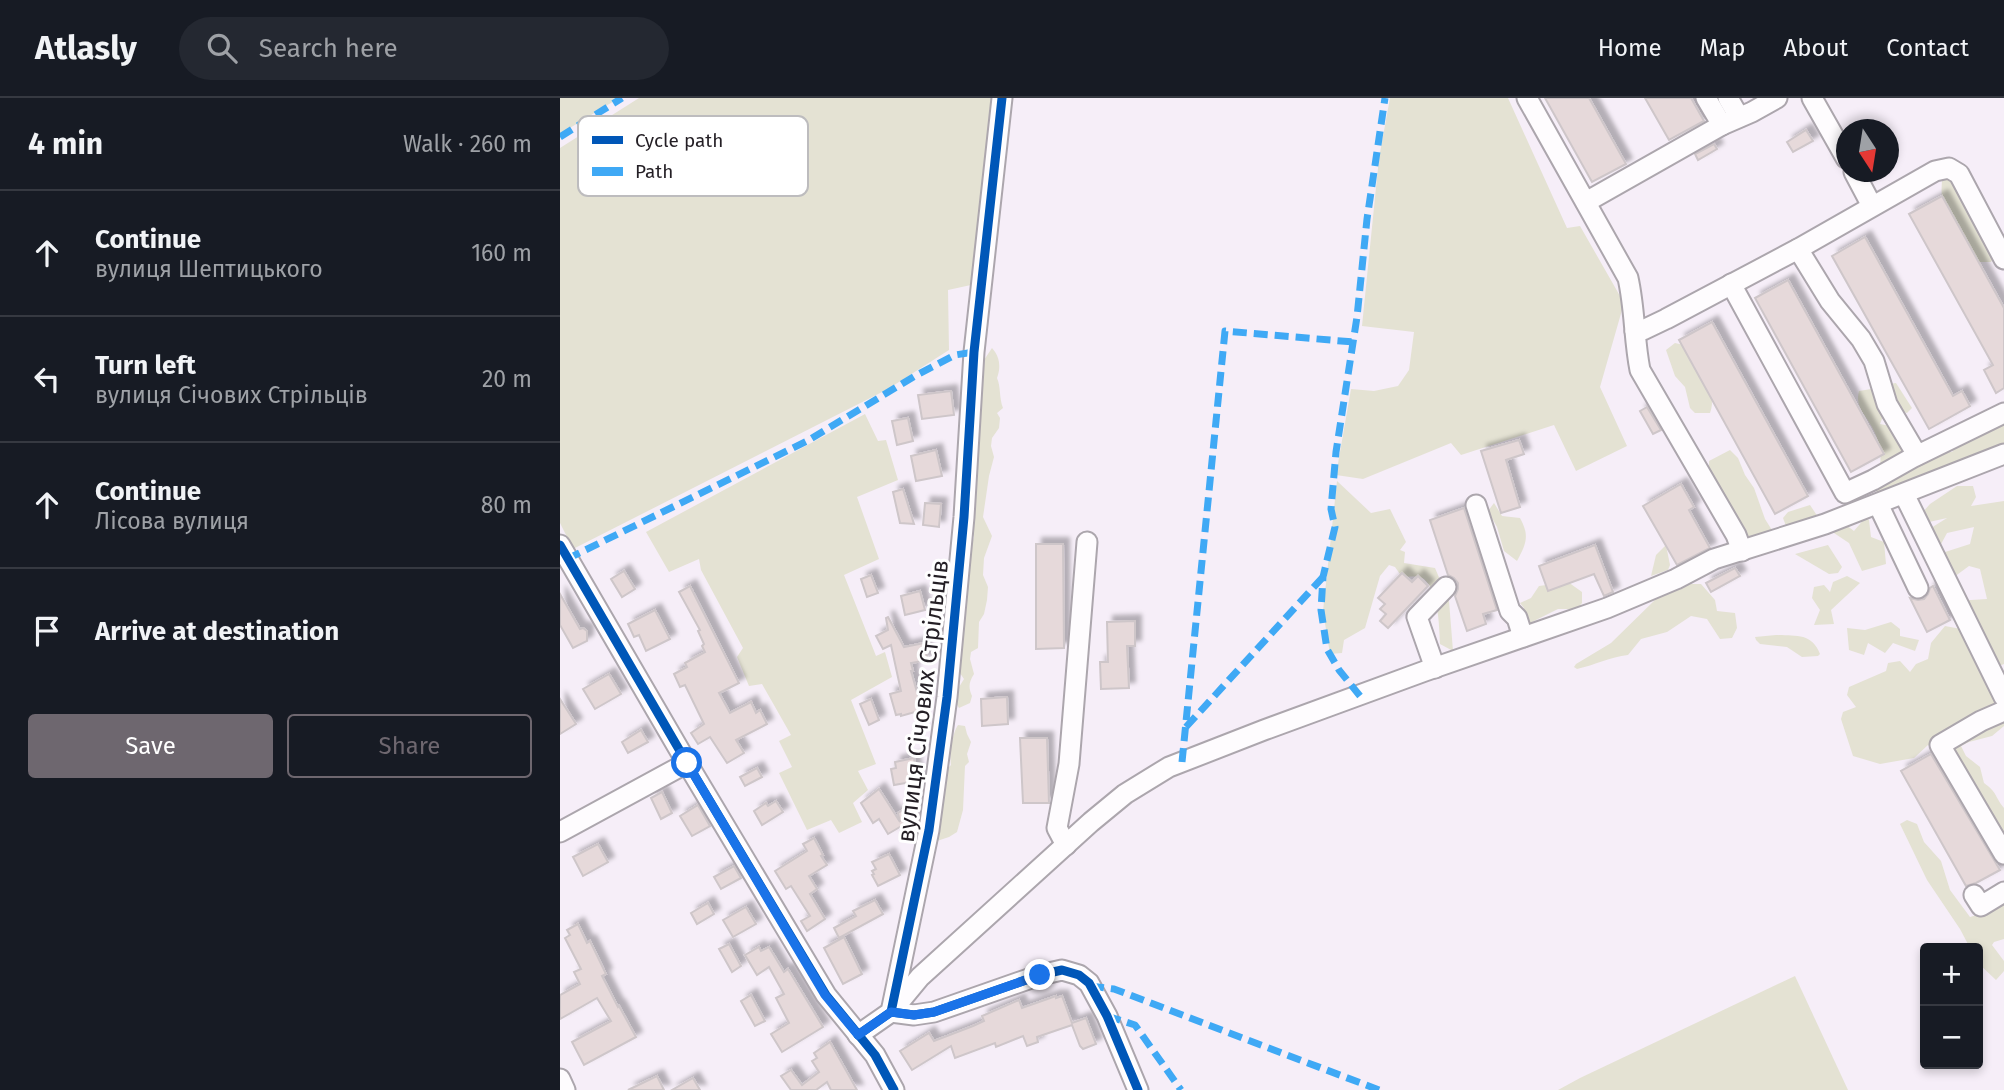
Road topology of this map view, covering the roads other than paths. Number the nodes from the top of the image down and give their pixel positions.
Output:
1 (1002, 98) edge
2 (1527, 98) edge
3 (1706, 98) edge
4 (1728, 98) edge
5 (1777, 98) edge
6 (1811, 98) edge
7 (1730, 121) junction
8 (1836, 141) edge
9 (1859, 182) edge
10 (1586, 202) junction
11 (1872, 206) junction
12 (1798, 249) junction
13 (2004, 259) edge
14 (1731, 284) junction
15 (1635, 331) junction
16 (2004, 413) edge
17 (2004, 454) edge
18 (1917, 455) junction
19 (1904, 494) junction
20 (1878, 504) junction
21 (1476, 505) dead end
22 (1087, 542) dead end
23 (1742, 551) junction
24 (562, 556) edge
25 (1446, 587) dead end
26 (1918, 588) dead end
27 (1523, 636) junction
28 (1435, 668) junction
29 (2004, 697) edge
30 (2004, 711) edge
31 (687, 763) junction
32 (560, 832) edge
33 (1066, 845) junction
34 (2004, 854) edge
35 (2004, 892) edge
36 (1974, 895) dead end
37 (891, 1012) junction
38 (858, 1035) junction
39 (560, 1079) edge
40 (565, 1090) edge
41 (894, 1090) edge
42 (1138, 1090) edge

1 - 37 street, вулиця Січових Стрільців
2 - 10 street
3 - 7 street
4 - 7 street
5 - 7 street
6 - 8 street
7 - 10 street
9 - 11 street
10 - 15 street
11 - 12 street
11 - 13 street
12 - 14 street
12 - 18 street
14 - 15 street
14 - 18 street
15 - 23 street
16 - 18 street
17 - 19 street
19 - 20 street
19 - 29 street
20 - 23 street
20 - 26 street
21 - 27 street
22 - 33 street
23 - 27 street
24 - 31 street
25 - 28 street
27 - 28 street
28 - 33 street
30 - 34 street
31 - 32 street
31 - 38 street
33 - 37 street
35 - 36 street
37 - 38 street
37 - 42 street
38 - 41 street
39 - 40 street

